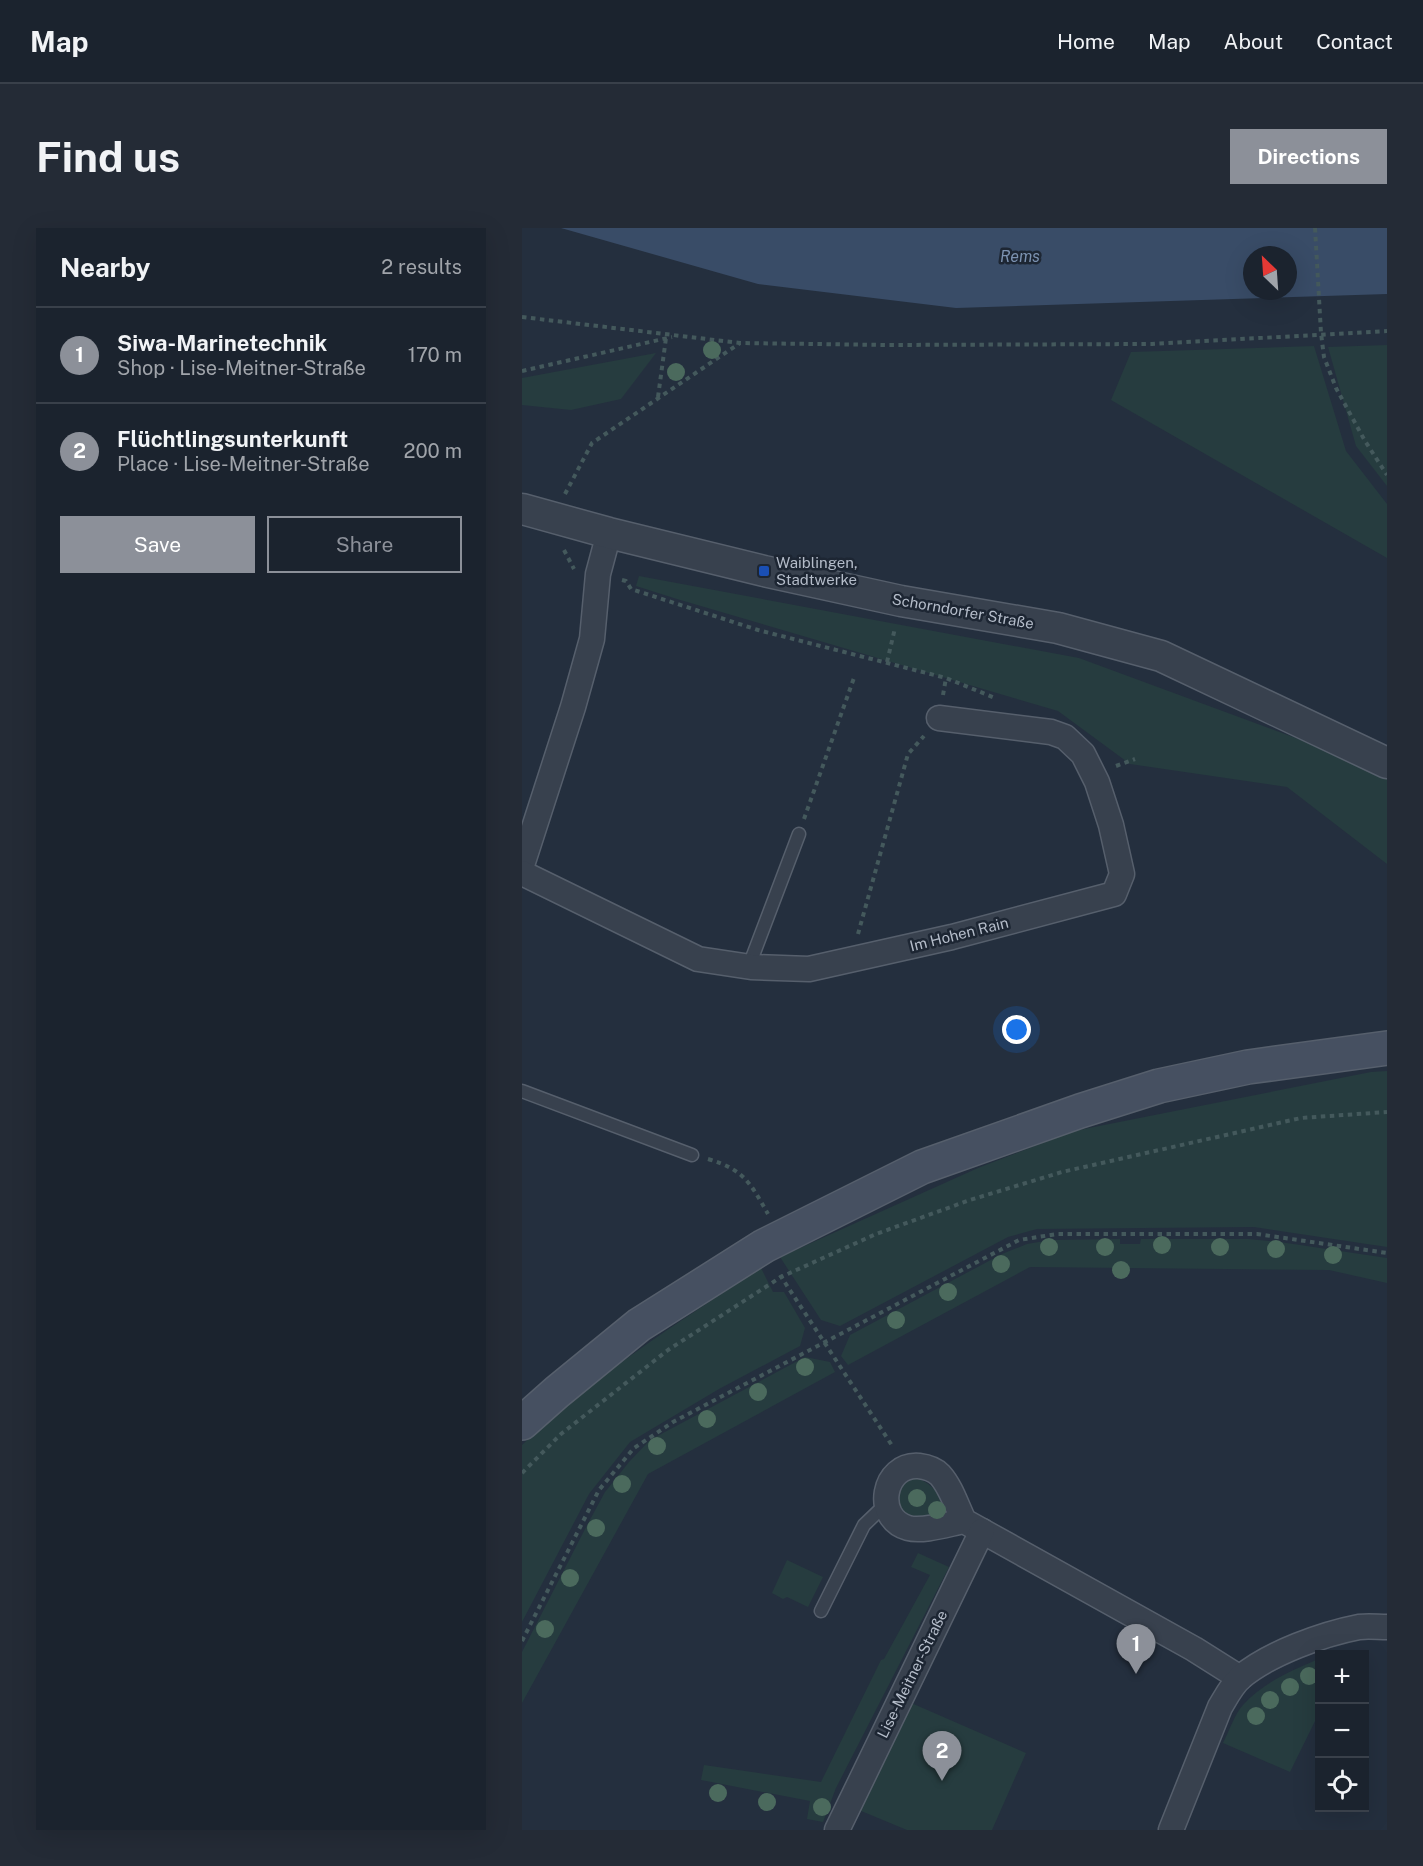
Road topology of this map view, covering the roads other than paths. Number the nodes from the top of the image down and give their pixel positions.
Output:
1 (522, 509) edge
2 (609, 533) junction
3 (939, 718) road end
4 (1387, 763) edge
5 (799, 834) road end
6 (522, 865) edge
7 (522, 873) edge
8 (749, 966) junction
9 (1387, 1048) edge
10 (522, 1091) edge
11 (692, 1155) road end
12 (522, 1423) edge
13 (886, 1504) junction
14 (973, 1526) junction
15 (821, 1611) dead end
16 (1387, 1627) edge
17 (1240, 1678) junction
18 (840, 1824) edge
19 (1171, 1830) edge

1 - 2 street, Schorndorfer Straße
2 - 4 street, Schorndorfer Straße
2 - 6 street
3 - 8 street, Im Hohen Rain
5 - 8 lane
7 - 8 street, Im Hohen Rain
9 - 12 main road
10 - 11 lane
13 - 14 street
13 - 14 street
13 - 15 lane
14 - 17 street
14 - 18 street, Lise-Meitner-Straße
16 - 17 street
17 - 19 street

